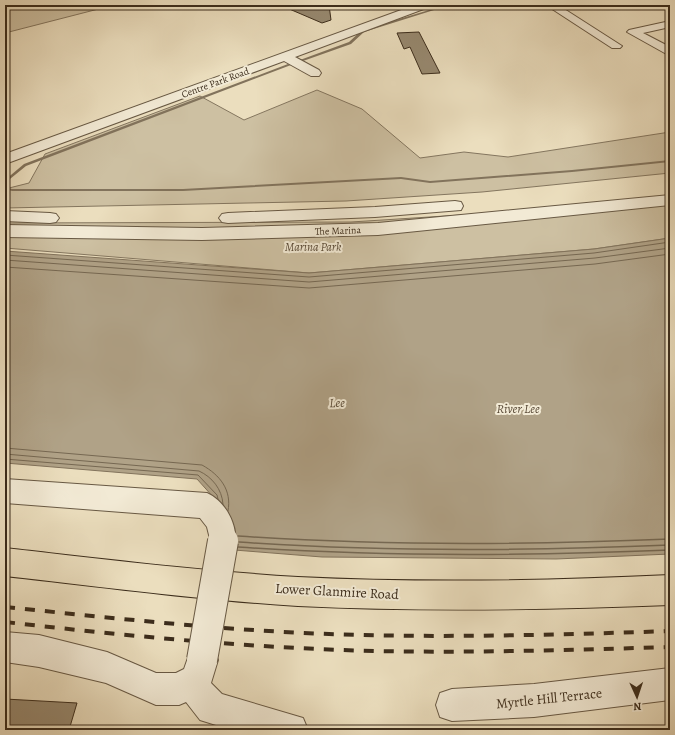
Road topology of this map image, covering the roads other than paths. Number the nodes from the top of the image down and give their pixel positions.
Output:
1 (423, 5) edge
2 (551, 5) edge
3 (647, 17) dead end
4 (667, 25) edge
5 (616, 46) dead end
6 (670, 52) edge
7 (284, 56) junction
8 (315, 73) dead end
9 (5, 159) edge
10 (670, 188) edge
11 (670, 200) edge
12 (5, 216) edge
13 (5, 231) edge
14 (5, 491) edge
15 (5, 562) edge
16 (670, 590) edge
17 (5, 647) edge
18 (196, 671) junction
19 (670, 684) edge
20 (452, 705) dead end
21 (291, 730) edge

1 - 7 street, Centre Park Road
2 - 5 street
3 - 4 street
4 - 6 street
7 - 8 street
7 - 9 street, Centre Park Road
10 - 12 street, The Marina
11 - 13 street, The Marina
14 - 18 street, bridge
15 - 16 highway, Lower Glanmire Road
17 - 18 street
18 - 21 street
19 - 20 street, Myrtle Hill Terrace

